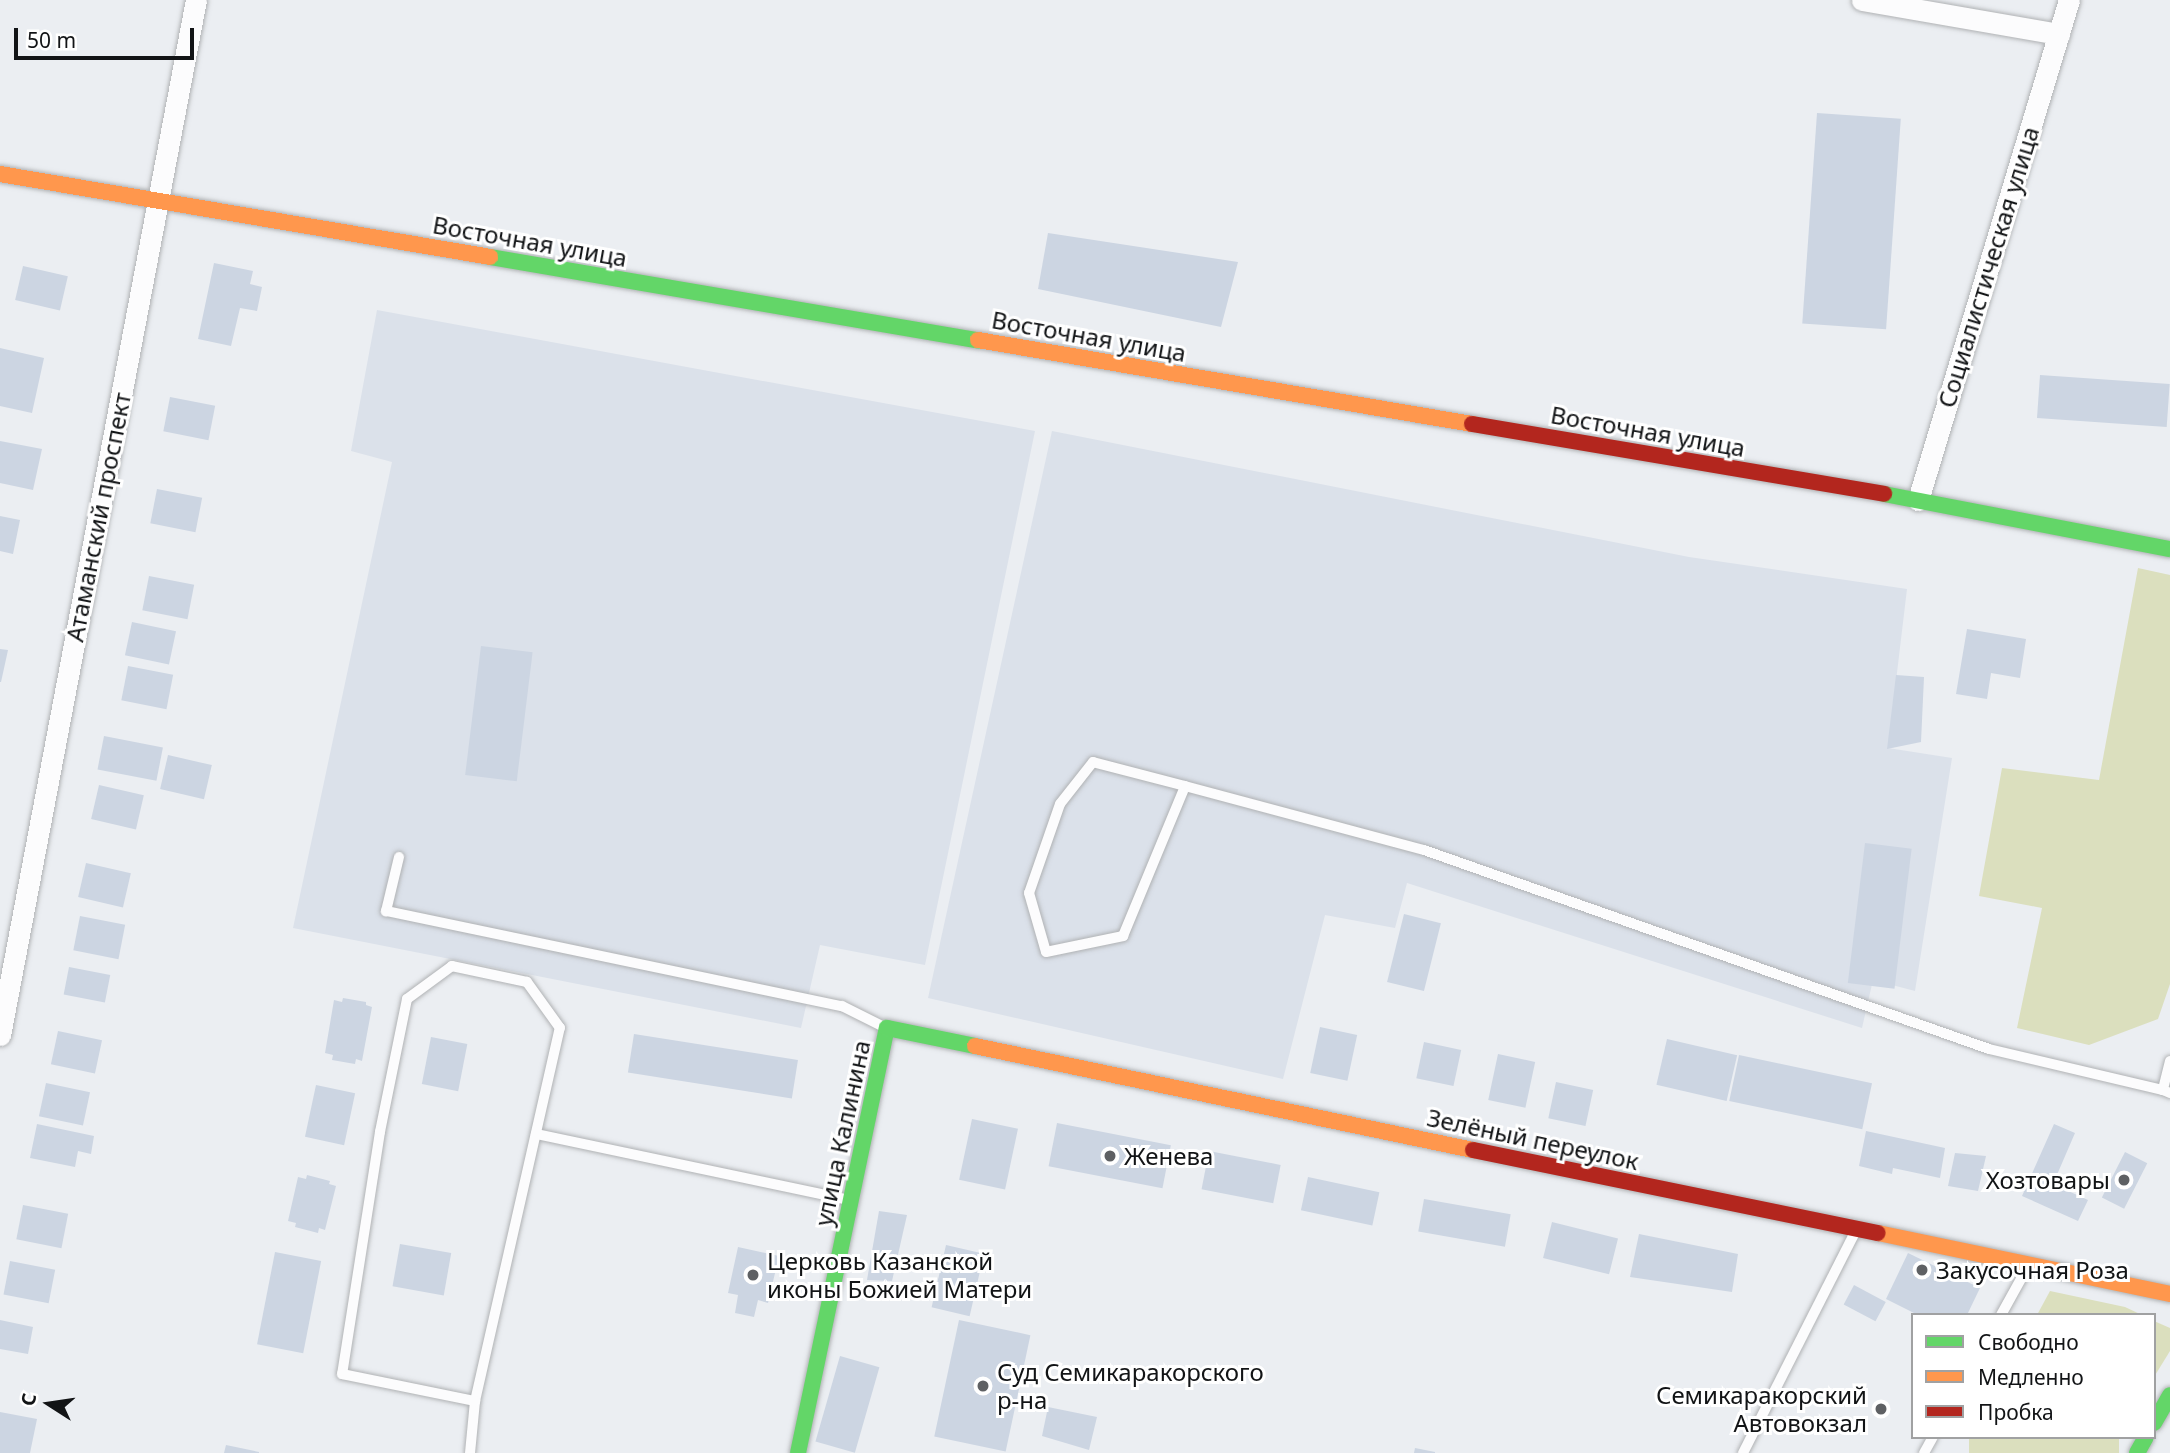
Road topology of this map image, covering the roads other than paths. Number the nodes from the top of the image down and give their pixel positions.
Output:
1 (196, 0) edge
2 (1862, 0) edge
3 (2069, 0) edge
4 (2059, 34) junction
5 (0, 174) edge
6 (157, 201) junction
7 (1918, 500) junction
8 (2170, 549) edge
9 (1185, 786) junction
10 (399, 857) dead end
11 (887, 1028) junction
12 (0, 1035) edge
13 (2170, 1061) edge
14 (2166, 1091) edge
15 (537, 1134) junction
16 (851, 1200) junction
17 (1857, 1229) junction
18 (2029, 1265) junction
19 (2170, 1294) edge
20 (2002, 1313) edge
21 (2170, 1395) edge
22 (475, 1401) junction
23 (2156, 1420) edge
24 (470, 1453) edge
25 (798, 1453) edge
26 (1743, 1453) edge

1 - 6 street, Атаманский проспект
2 - 4 street
3 - 4 street, Социалистическая улица
4 - 7 street, Социалистическая улица
5 - 6 street, Восточная улица
6 - 7 street, Восточная улица
6 - 12 street, Атаманский проспект
7 - 8 street, Восточная улица
9 - 9 lane
9 - 14 lane
10 - 11 lane
11 - 16 street, улица Калинина
11 - 17 street, Зелёный переулок
13 - 14 lane
15 - 16 lane
15 - 22 lane
15 - 22 lane
16 - 25 street, улица Калинина
17 - 18 street, Зелёный переулок
17 - 26 lane
18 - 19 street, Зелёный переулок
18 - 20 lane
21 - 23 street
22 - 24 lane

